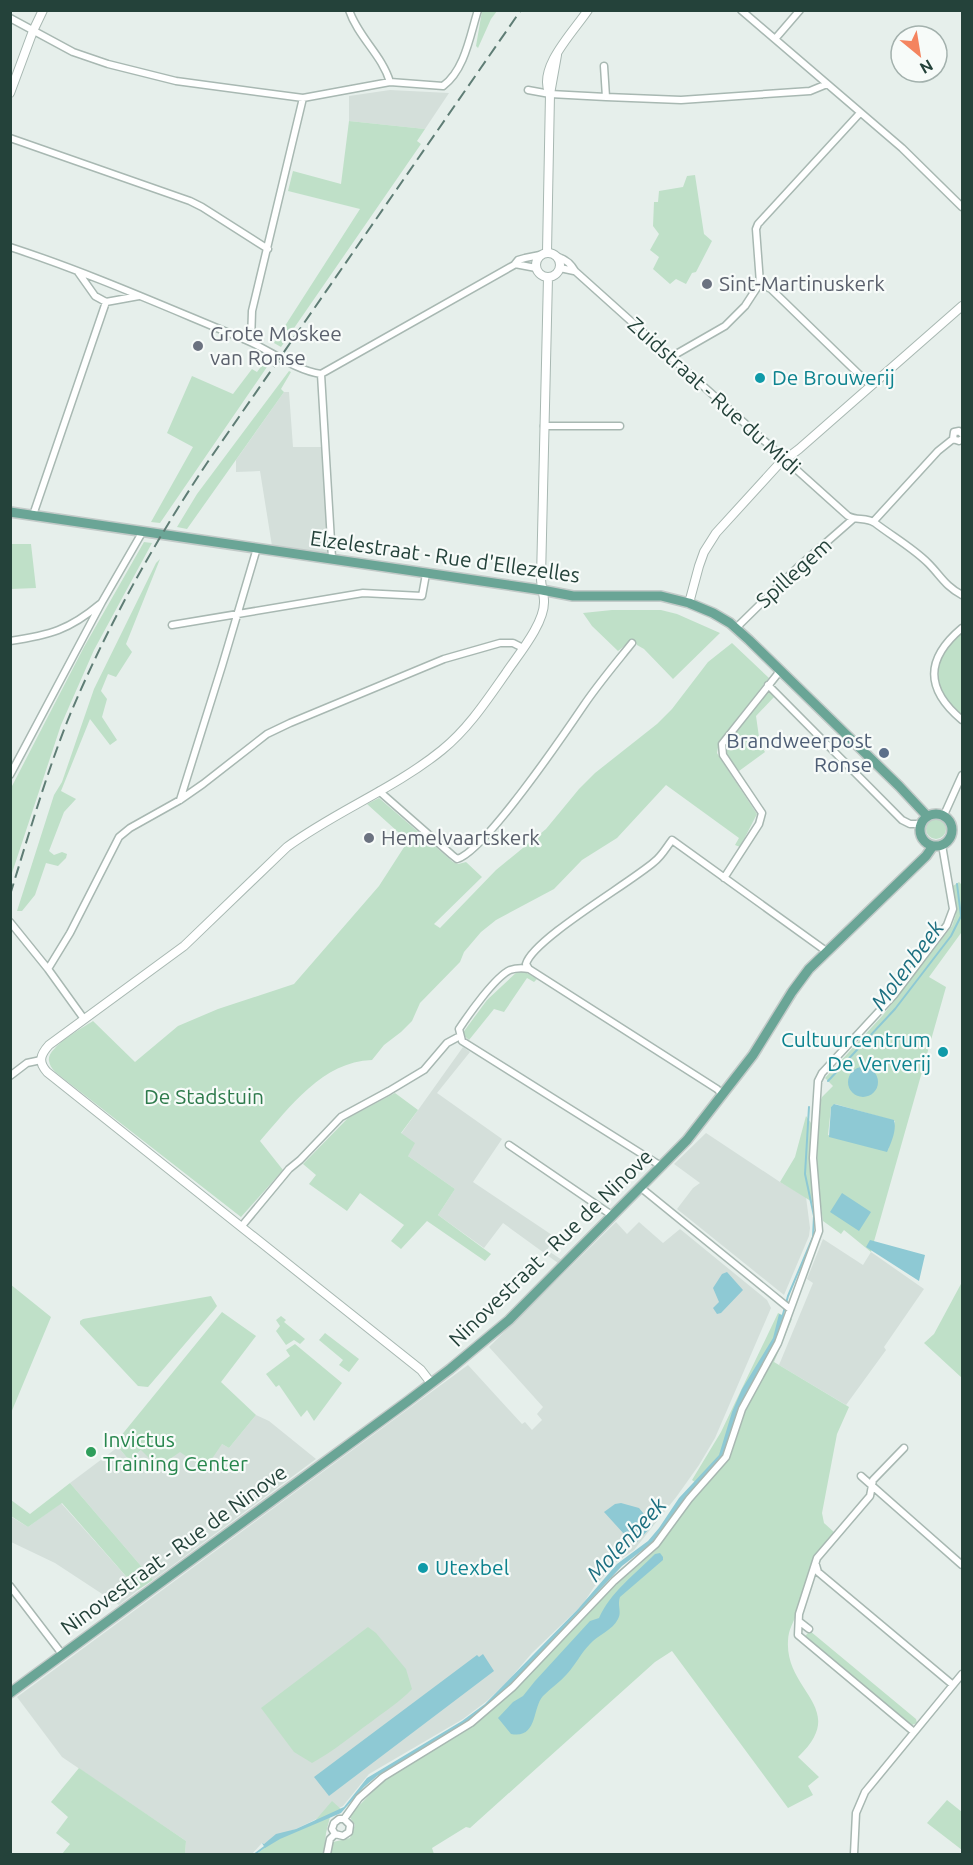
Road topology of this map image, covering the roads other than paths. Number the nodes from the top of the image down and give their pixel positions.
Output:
1 (44, 10) edge
2 (349, 10) edge
3 (478, 10) edge
4 (588, 10) edge
5 (741, 10) edge
6 (800, 10) edge
7 (10, 18) edge
8 (33, 31) junction
9 (775, 39) junction
10 (604, 66) dead end
11 (390, 82) junction
12 (827, 84) junction
13 (528, 90) dead end
14 (10, 93) edge
15 (550, 94) junction
16 (303, 98) junction
17 (606, 98) junction
18 (860, 113) junction
19 (10, 138) edge
20 (963, 207) edge
21 (10, 247) edge
22 (268, 249) junction
23 (544, 254) junction
24 (558, 257) junction
25 (515, 264) junction
26 (536, 268) junction
27 (560, 268) junction
28 (575, 271) junction
29 (78, 272) junction
30 (548, 277) junction
31 (760, 283) junction
32 (139, 296) junction
33 (106, 302) junction
34 (963, 306) edge
35 (251, 342) junction
36 (671, 357) junction
37 (321, 374) junction
38 (871, 386) junction
39 (544, 426) junction
40 (620, 426) dead end
41 (963, 434) edge
42 (953, 439) junction
43 (963, 439) edge
44 (785, 458) junction
45 (10, 512) edge
46 (33, 515) junction
47 (853, 519) junction
48 (873, 522) junction
49 (143, 531) junction
50 (257, 548) junction
51 (332, 558) junction
52 (426, 574) junction
53 (542, 590) junction
54 (963, 595) edge
55 (102, 602) junction
56 (689, 603) junction
57 (238, 613) junction
58 (172, 625) dead end
59 (736, 628) junction
60 (963, 628) edge
61 (10, 641) edge
62 (632, 643) dead end
63 (523, 648) junction
64 (780, 670) junction
65 (768, 685) junction
66 (963, 720) edge
67 (10, 775) edge
68 (963, 775) edge
69 (379, 791) junction
70 (180, 800) junction
71 (944, 815) junction
72 (924, 820) junction
73 (951, 837) junction
74 (963, 839) edge
75 (938, 845) junction
76 (724, 878) junction
77 (11, 923) edge
78 (826, 951) junction
79 (529, 968) junction
80 (48, 969) junction
81 (84, 1018) junction
82 (461, 1039) junction
83 (40, 1060) junction
84 (10, 1076) edge
85 (723, 1095) junction
86 (509, 1145) dead end
87 (661, 1166) junction
88 (640, 1187) junction
89 (613, 1216) junction
90 (241, 1227) junction
91 (789, 1308) junction
92 (431, 1383) junction
93 (904, 1448) dead end
94 (861, 1476) dead end
95 (870, 1485) junction
96 (816, 1565) junction
97 (963, 1565) edge
98 (10, 1586) edge
99 (800, 1622) junction
100 (809, 1629) dead end
101 (62, 1654) junction
102 (963, 1674) edge
103 (953, 1685) junction
104 (10, 1693) edge
105 (914, 1732) junction
106 (344, 1819) junction
107 (334, 1832) junction
108 (327, 1854) edge
109 (854, 1854) edge

1 - 8 street
2 - 11 street
3 - 11 street
4 - 15 street
5 - 9 street
6 - 9 street
7 - 8 street
8 - 14 street
8 - 16 street
9 - 12 street
10 - 17 street
11 - 16 street
12 - 17 street
12 - 18 street
13 - 15 street
15 - 17 street
15 - 23 street
16 - 22 street
18 - 20 street
18 - 31 street
19 - 22 street
21 - 29 street
22 - 35 street
23 - 24 street
23 - 25 street
23 - 26 street
24 - 27 street
24 - 28 street, Zuidstraat - Rue du Midi
25 - 26 street
25 - 37 street
26 - 30 street
27 - 28 street
27 - 30 street
28 - 36 street, Zuidstraat - Rue du Midi
29 - 32 street
29 - 33 street
30 - 39 street
31 - 36 street
31 - 38 street
32 - 33 street
32 - 35 street
33 - 46 street
34 - 38 street
35 - 37 street
36 - 44 street, Zuidstraat - Rue du Midi
37 - 51 street
38 - 44 street
39 - 40 street
39 - 53 street
41 - 42 street
42 - 43 street
42 - 48 street
44 - 47 street, Zuidstraat - Rue du Midi
44 - 56 street
45 - 46 main road, Elzelestraat - Rue d'Ellezelles
46 - 49 main road, Elzelestraat - Rue d'Ellezelles
47 - 48 street
47 - 59 street, Spillegem
48 - 54 street
49 - 50 main road, Elzelestraat - Rue d'Ellezelles
49 - 55 street
50 - 51 main road, Elzelestraat - Rue d'Ellezelles
50 - 57 street
51 - 52 main road, Elzelestraat - Rue d'Ellezelles
52 - 53 main road, Elzelestraat - Rue d'Ellezelles
52 - 57 street
53 - 56 main road, Elzelestraat - Rue d'Ellezelles
53 - 63 street
55 - 61 street
55 - 67 street
56 - 59 main road, Elzelestraat - Rue d'Ellezelles
57 - 58 street
57 - 70 street
59 - 64 main road, Elzelestraat - Rue d'Ellezelles
60 - 66 street
62 - 69 street
63 - 69 street
63 - 70 street
64 - 65 street
64 - 72 main road, Elzelestraat - Rue d'Ellezelles
65 - 72 street
65 - 76 street
68 - 71 street
69 - 81 street
70 - 80 street
71 - 72 main road
71 - 73 main road
72 - 75 main road
73 - 74 main road
73 - 75 main road
75 - 78 main road, Ninovestraat - Rue de Ninove
75 - 91 street
76 - 78 street
76 - 79 street
77 - 80 street
78 - 85 main road, Ninovestraat - Rue de Ninove
79 - 82 street
79 - 85 street
80 - 81 street
81 - 83 street
82 - 87 street
82 - 90 street
83 - 84 street
83 - 90 street
85 - 87 main road, Ninovestraat - Rue de Ninove
86 - 89 street
87 - 88 main road, Ninovestraat - Rue de Ninove
88 - 89 main road, Ninovestraat - Rue de Ninove
88 - 91 street
89 - 92 main road, Ninovestraat - Rue de Ninove
90 - 92 street
91 - 106 street
92 - 101 main road, Ninovestraat - Rue de Ninove
93 - 95 street
94 - 95 street
95 - 96 street
95 - 97 street
96 - 99 street
96 - 103 street
98 - 101 street
99 - 100 street
99 - 105 street
101 - 104 main road, Ninovestraat - Rue de Ninove
102 - 103 street
103 - 105 street
105 - 109 street
106 - 107 street
106 - 107 street
107 - 108 street

